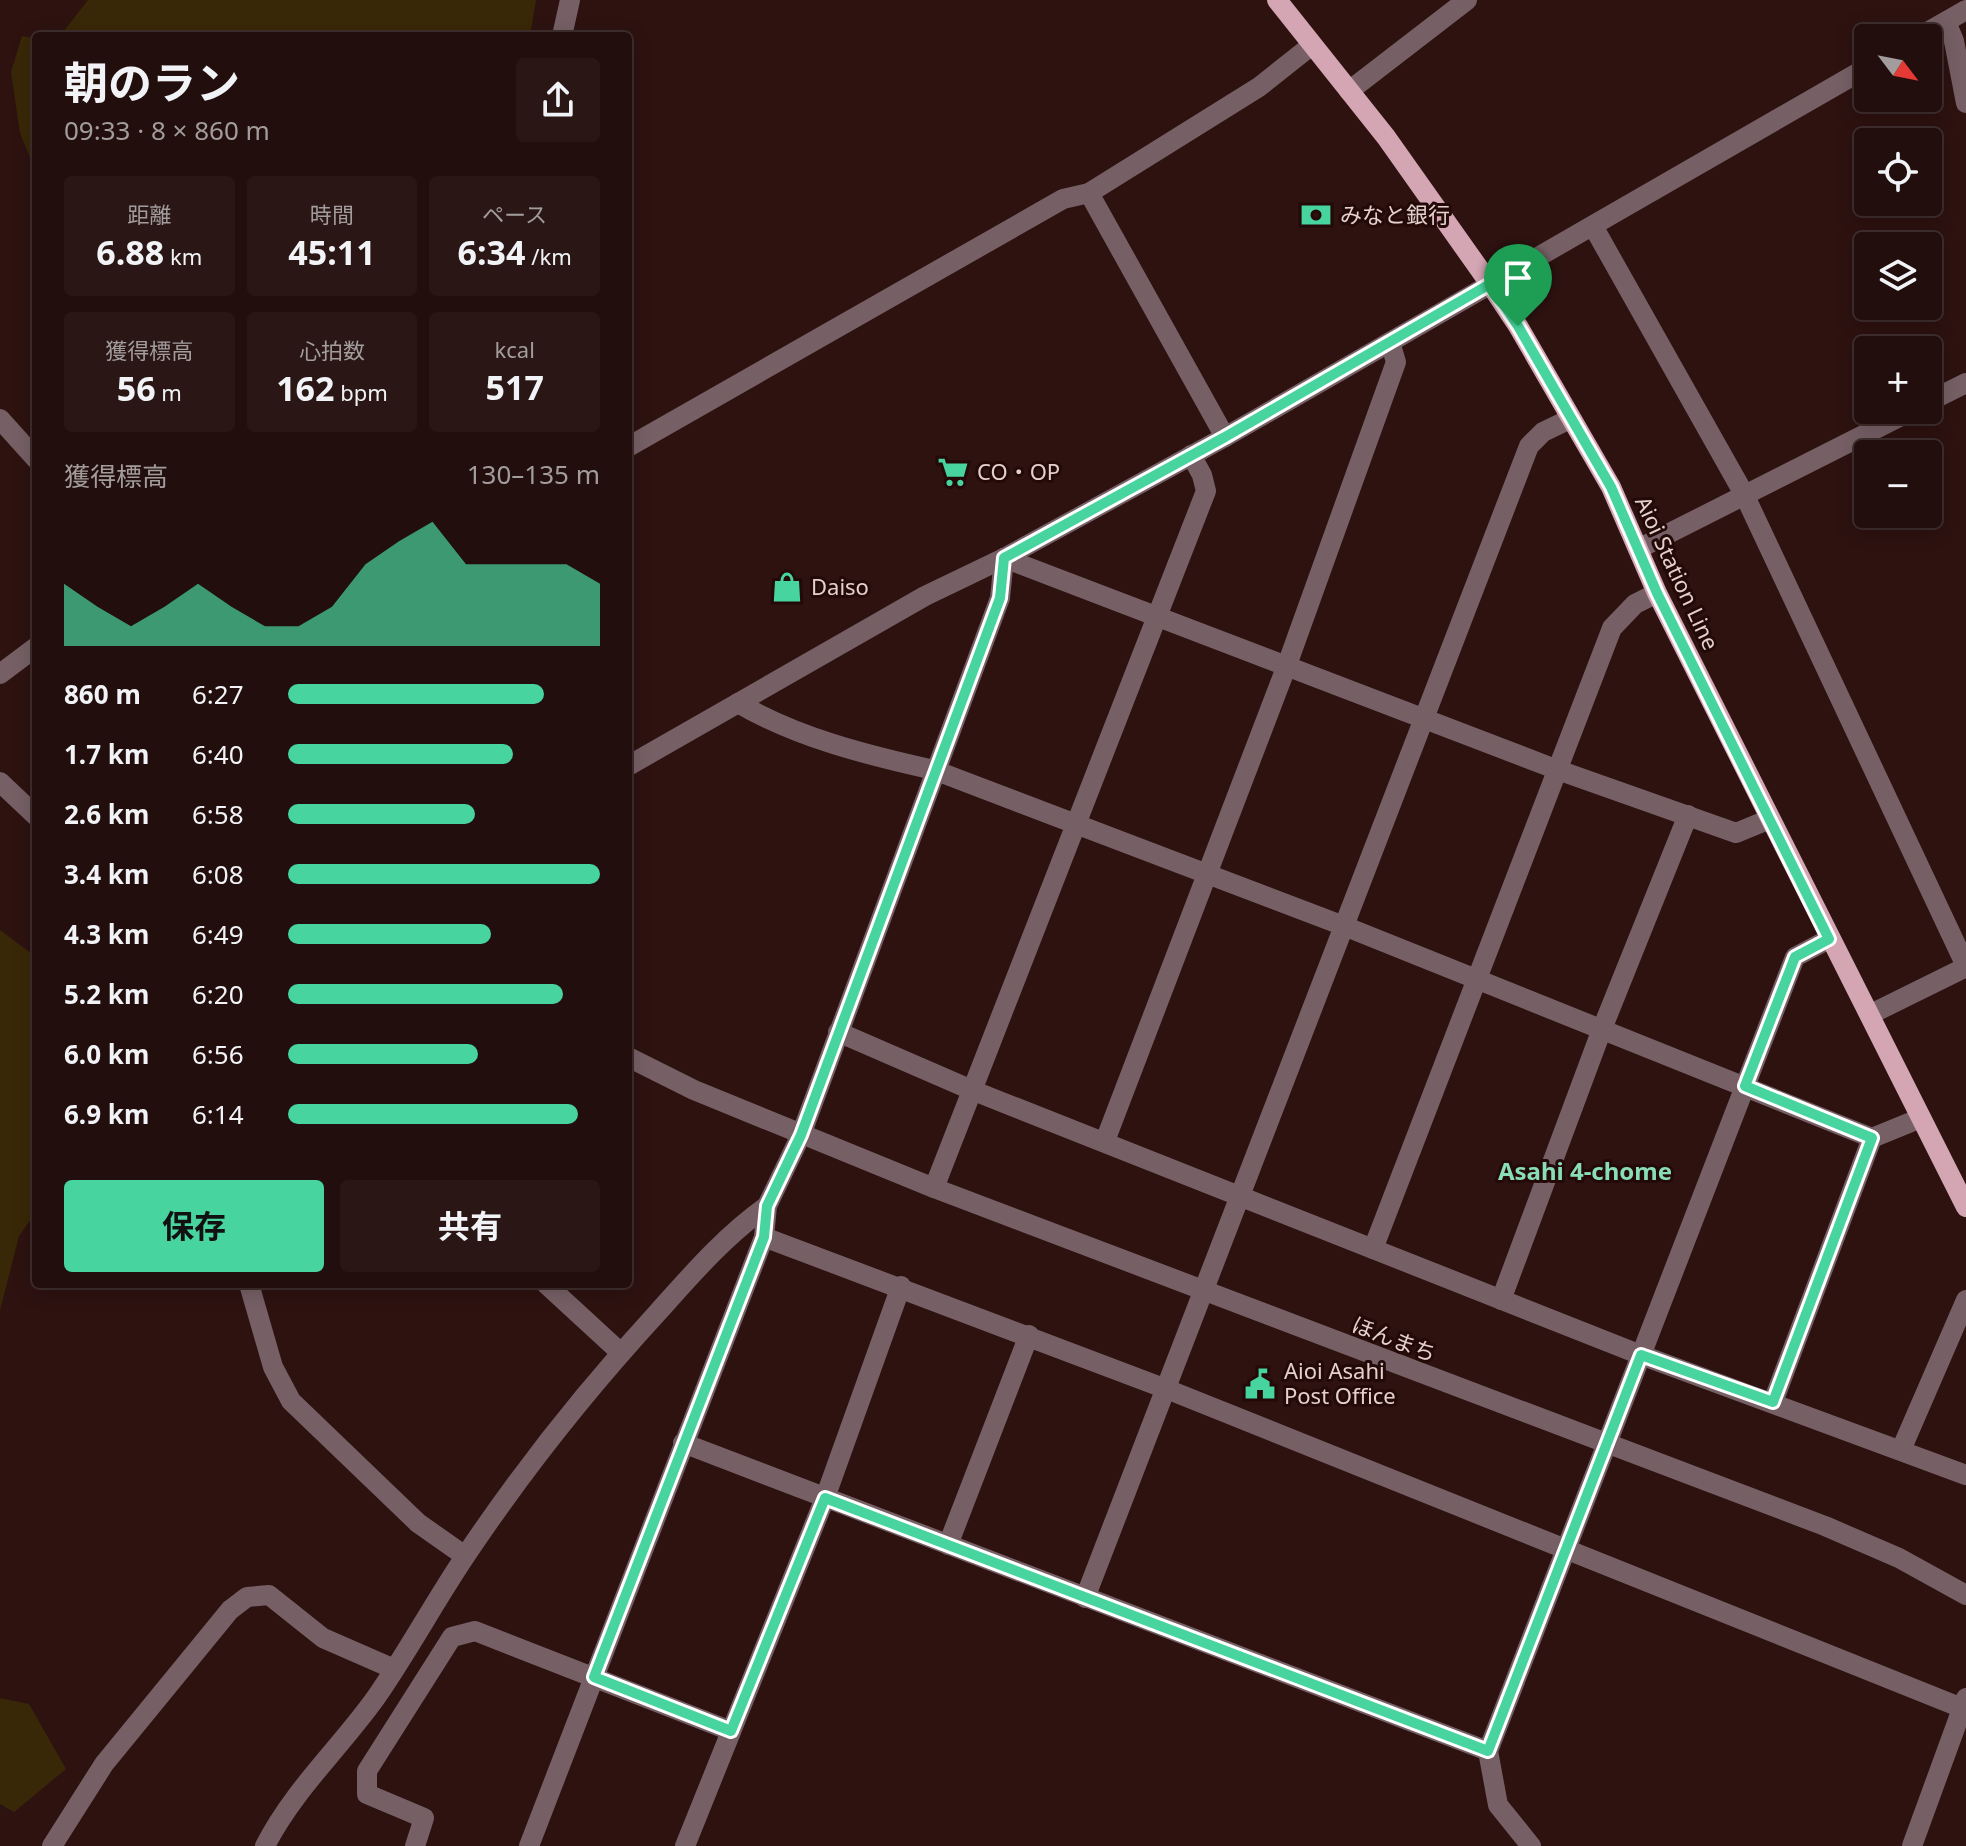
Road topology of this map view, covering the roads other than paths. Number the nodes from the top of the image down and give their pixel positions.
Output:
1 (570, 0) edge
2 (1277, 0) edge
3 (1467, 0) edge
4 (1966, 10) edge
5 (1946, 22) junction
6 (1942, 24) edge
7 (563, 32) edge
8 (1312, 45) junction
9 (1854, 75) edge
10 (1349, 91) junction
11 (1966, 103) edge
12 (1089, 193) junction
13 (1593, 226) junction
14 (1490, 284) junction
15 (1390, 342) junction
16 (1966, 383) edge
17 (1942, 395) edge
18 (0, 419) edge
19 (1570, 419) junction
20 (1885, 424) edge
21 (1225, 437) junction
22 (632, 445) edge
23 (32, 455) edge
24 (1191, 455) junction
25 (1744, 494) junction
26 (1638, 549) junction
27 (1004, 558) junction
28 (1657, 593) junction
29 (1158, 615) junction
30 (32, 650) edge
31 (1287, 665) junction
32 (0, 674) edge
33 (738, 703) junction
34 (1426, 718) junction
35 (632, 764) edge
36 (934, 770) junction
37 (1558, 770) junction
38 (0, 782) edge
39 (32, 812) edge
40 (1688, 815) junction
41 (1770, 819) junction
42 (1074, 823) junction
43 (1205, 874) junction
44 (1344, 926) junction
45 (1829, 939) junction
46 (1966, 967) edge
47 (1475, 978) junction
48 (1871, 1014) junction
49 (1602, 1029) junction
50 (838, 1032) junction
51 (632, 1059) edge
52 (1745, 1086) junction
53 (974, 1091) junction
54 (1921, 1118) junction
55 (801, 1135) junction
56 (1872, 1138) junction
57 (1105, 1141) junction
58 (934, 1188) junction
59 (1242, 1197) junction
60 (767, 1206) junction
61 (1966, 1207) edge
62 (764, 1237) junction
63 (1373, 1249) junction
64 (901, 1286) junction
65 (250, 1288) edge
66 (550, 1288) edge
67 (1204, 1292) junction
68 (1501, 1300) junction
69 (1966, 1300) edge
70 (1029, 1335) junction
71 (621, 1353) junction
72 (1641, 1355) junction
73 (1169, 1390) junction
74 (1773, 1402) junction
75 (683, 1443) junction
76 (1606, 1445) junction
77 (1901, 1450) junction
78 (1966, 1475) edge
79 (825, 1498) junction
80 (948, 1545) junction
81 (1565, 1546) junction
82 (465, 1556) junction
83 (1966, 1595) edge
84 (1085, 1598) junction
85 (394, 1669) junction
86 (594, 1677) junction
87 (1964, 1703) edge
88 (731, 1731) junction
89 (1488, 1751) junction
90 (274, 1841) edge
91 (52, 1846) edge
92 (415, 1846) edge
93 (529, 1846) edge
94 (685, 1846) edge
95 (1531, 1846) edge
96 (1912, 1846) edge

1 - 7 street
2 - 8 main road, Aioi Station Line
3 - 10 street
4 - 5 street
5 - 6 street
5 - 11 street
8 - 10 main road, Aioi Station Line
8 - 12 street
9 - 13 street
10 - 14 main road, Aioi Station Line
12 - 21 street
12 - 22 street
13 - 14 street
13 - 25 street
14 - 15 street
14 - 19 main road, Aioi Station Line
15 - 21 street
15 - 31 street
16 - 17 street
18 - 23 street
19 - 26 main road, Aioi Station Line
19 - 34 street
20 - 25 street
21 - 24 street
24 - 27 street
24 - 29 street
25 - 26 street
25 - 46 street
26 - 28 main road, Aioi Station Line
27 - 29 street
27 - 33 street
27 - 36 street
28 - 37 street
28 - 41 main road, Aioi Station Line
29 - 31 street
29 - 42 street
30 - 32 street
31 - 34 street
31 - 43 street
33 - 35 street
33 - 36 street
34 - 37 street
34 - 44 street
36 - 42 street
36 - 50 street
37 - 40 street
37 - 47 street
38 - 39 street
40 - 41 street
40 - 49 street
41 - 45 main road, Aioi Station Line
42 - 43 street
42 - 53 street
43 - 44 street
43 - 57 street
44 - 47 street
44 - 59 street
45 - 48 main road, Aioi Station Line
45 - 52 street
46 - 48 street
47 - 49 street
47 - 63 street
48 - 54 main road, Aioi Station Line
49 - 52 street
49 - 68 street
50 - 53 street
50 - 55 street
51 - 55 street, ほんまち
52 - 56 street
52 - 72 street
53 - 57 street
53 - 58 street
54 - 56 street
54 - 61 main road, Aioi Station Line
55 - 58 street, ほんまち
55 - 60 street
56 - 74 street
57 - 59 street
58 - 67 street, ほんまち
59 - 63 street
59 - 67 street
60 - 62 street
60 - 71 street
62 - 64 street
62 - 75 street
63 - 68 street
64 - 70 street
64 - 79 street
65 - 82 street
66 - 71 street
67 - 73 street
67 - 76 street, ほんまち
68 - 72 street
69 - 77 street
70 - 73 street
70 - 80 street
71 - 82 street
72 - 74 street
72 - 76 street
73 - 81 street
73 - 84 street
74 - 77 street
75 - 79 street
75 - 86 street
76 - 81 street
76 - 83 street, ほんまち
77 - 78 street
79 - 80 street
79 - 88 street
80 - 84 street
81 - 87 street
81 - 89 street
82 - 85 street
84 - 89 street
85 - 90 street
85 - 91 street
86 - 88 street
86 - 92 street
86 - 93 street
87 - 96 street
88 - 94 street
89 - 95 street

